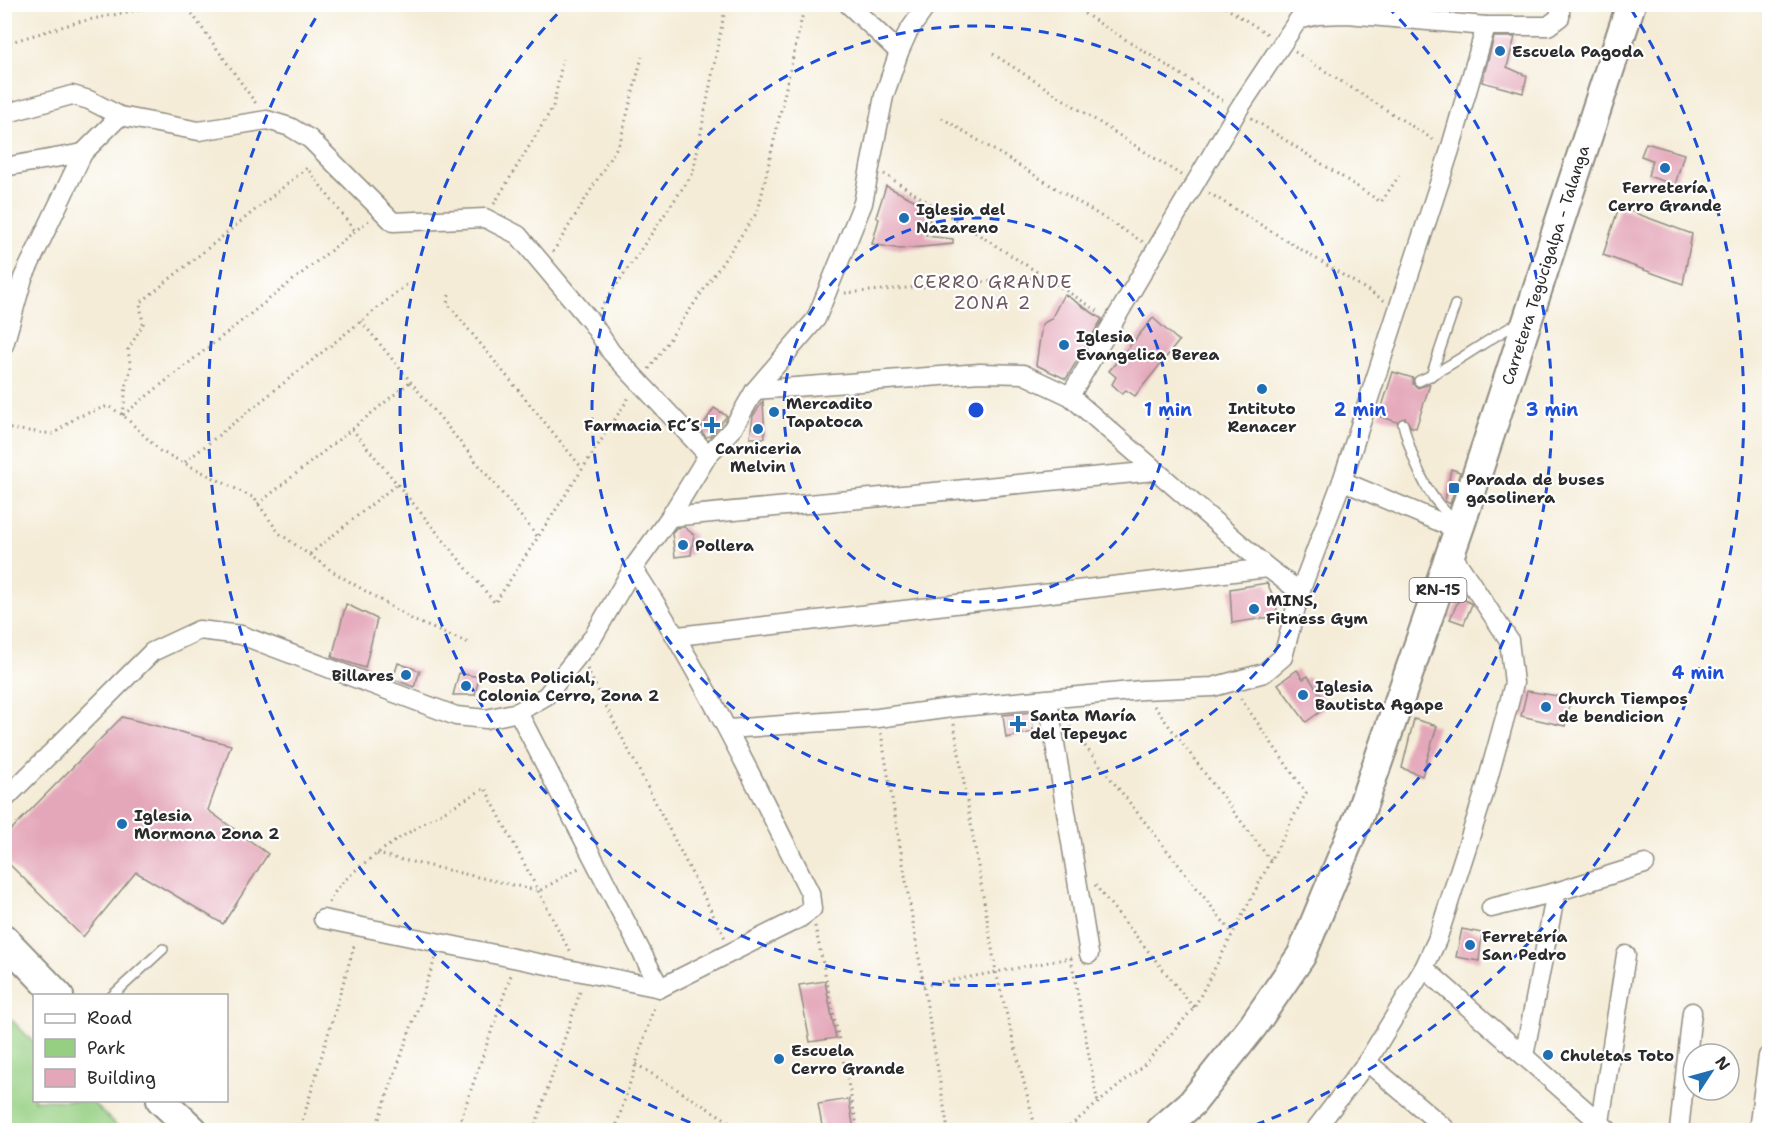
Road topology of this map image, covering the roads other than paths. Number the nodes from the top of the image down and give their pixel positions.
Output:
1 (848, 4) edge
2 (928, 4) edge
3 (1560, 4) edge
4 (1630, 4) edge
5 (1486, 26) junction
6 (899, 52) junction
7 (4, 114) edge
8 (120, 116) junction
9 (83, 153) junction
10 (4, 167) edge
11 (1455, 305) dead end
12 (1529, 317) junction
13 (4, 345) edge
14 (1431, 376) junction
15 (1419, 381) dead end
16 (755, 390) junction
17 (1070, 396) junction
18 (1403, 424) dead end
19 (708, 455) junction
20 (1155, 471) junction
21 (1342, 481) junction
22 (670, 517) junction
23 (1457, 535) junction
24 (633, 567) junction
25 (1268, 568) junction
26 (1300, 592) junction
27 (678, 636) junction
28 (1048, 700) junction
29 (518, 712) junction
30 (729, 729) junction
31 (4, 800) edge
32 (1645, 864) dead end
33 (1556, 892) junction
34 (1491, 908) dead end
35 (323, 919) road end
36 (4, 939) edge
37 (164, 949) dead end
38 (1626, 955) dead end
39 (1080, 956) road end
40 (1424, 968) junction
41 (660, 988) junction
42 (57, 994) edge
43 (114, 994) edge
44 (1692, 1012) dead end
45 (1524, 1056) junction
46 (1768, 1056) dead end
47 (1367, 1062) junction
48 (162, 1102) edge
49 (1604, 1126) edge
50 (193, 1131) edge
51 (1161, 1131) edge
52 (1315, 1131) edge
53 (1447, 1131) edge
54 (1679, 1131) edge
55 (1758, 1131) edge

1 - 6 street
2 - 6 street
3 - 5 street
4 - 12 main road, Carretera Tegucigalpa - Talanga / RN-15
5 - 17 street
5 - 21 street
6 - 16 street
7 - 8 street
8 - 9 street
8 - 19 street
9 - 10 street
9 - 13 street
11 - 14 lane
12 - 14 lane
12 - 23 main road, Carretera Tegucigalpa - Talanga / RN-15
14 - 15 lane
16 - 17 street
16 - 19 street
17 - 20 street
18 - 23 lane
19 - 22 street
20 - 22 street
20 - 25 street
21 - 23 street
21 - 26 street
22 - 24 street
23 - 40 street
23 - 51 main road, Carretera Tegucigalpa - Talanga / RN-15
24 - 27 street
24 - 29 street
25 - 26 street
25 - 27 street
26 - 28 street
27 - 30 street
28 - 30 street
28 - 39 street
29 - 31 street
29 - 41 street
30 - 41 street
32 - 33 street
33 - 34 street
33 - 45 street
35 - 41 street
36 - 42 main road
37 - 43 lane
38 - 49 street
40 - 45 street
40 - 47 street
44 - 54 street
45 - 49 street
46 - 55 street
47 - 52 street
47 - 53 street
48 - 50 main road

